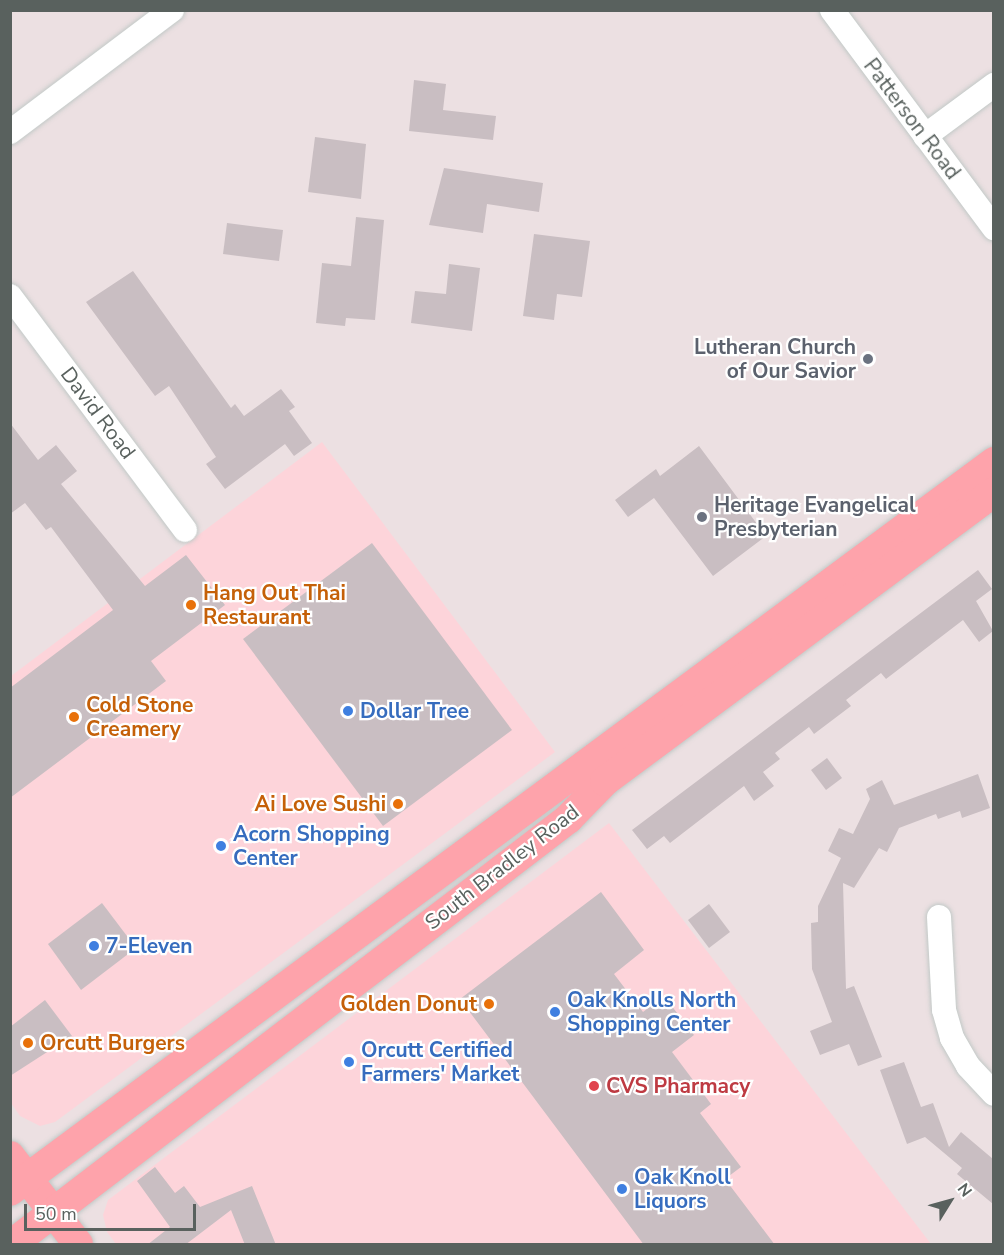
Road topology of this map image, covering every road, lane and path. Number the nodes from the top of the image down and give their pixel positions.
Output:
1 (172, 10) edge
2 (832, 10) edge
3 (993, 85) edge
4 (10, 132) edge
5 (925, 136) junction
6 (993, 228) edge
7 (10, 296) edge
8 (993, 462) edge
9 (993, 492) edge
10 (184, 530) dead end
11 (544, 838) junction
12 (399, 903) junction
13 (939, 917) dead end
14 (290, 1032) junction
15 (993, 1094) edge
16 (16, 1175) edge
17 (53, 1212) junction
18 (14, 1241) edge
19 (78, 1245) edge

1 - 4 street
2 - 5 street, Patterson Road
3 - 5 street
5 - 6 street, Patterson Road
7 - 10 street, David Road
8 - 12 main road, South Bradley Road
9 - 11 main road, South Bradley Road
11 - 12 main road
11 - 14 main road, South Bradley Road
12 - 14 main road
12 - 16 main road, South Bradley Road
13 - 15 street
14 - 17 main road, South Bradley Road
16 - 17 main road
17 - 18 main road, South Bradley Road
17 - 19 main road

